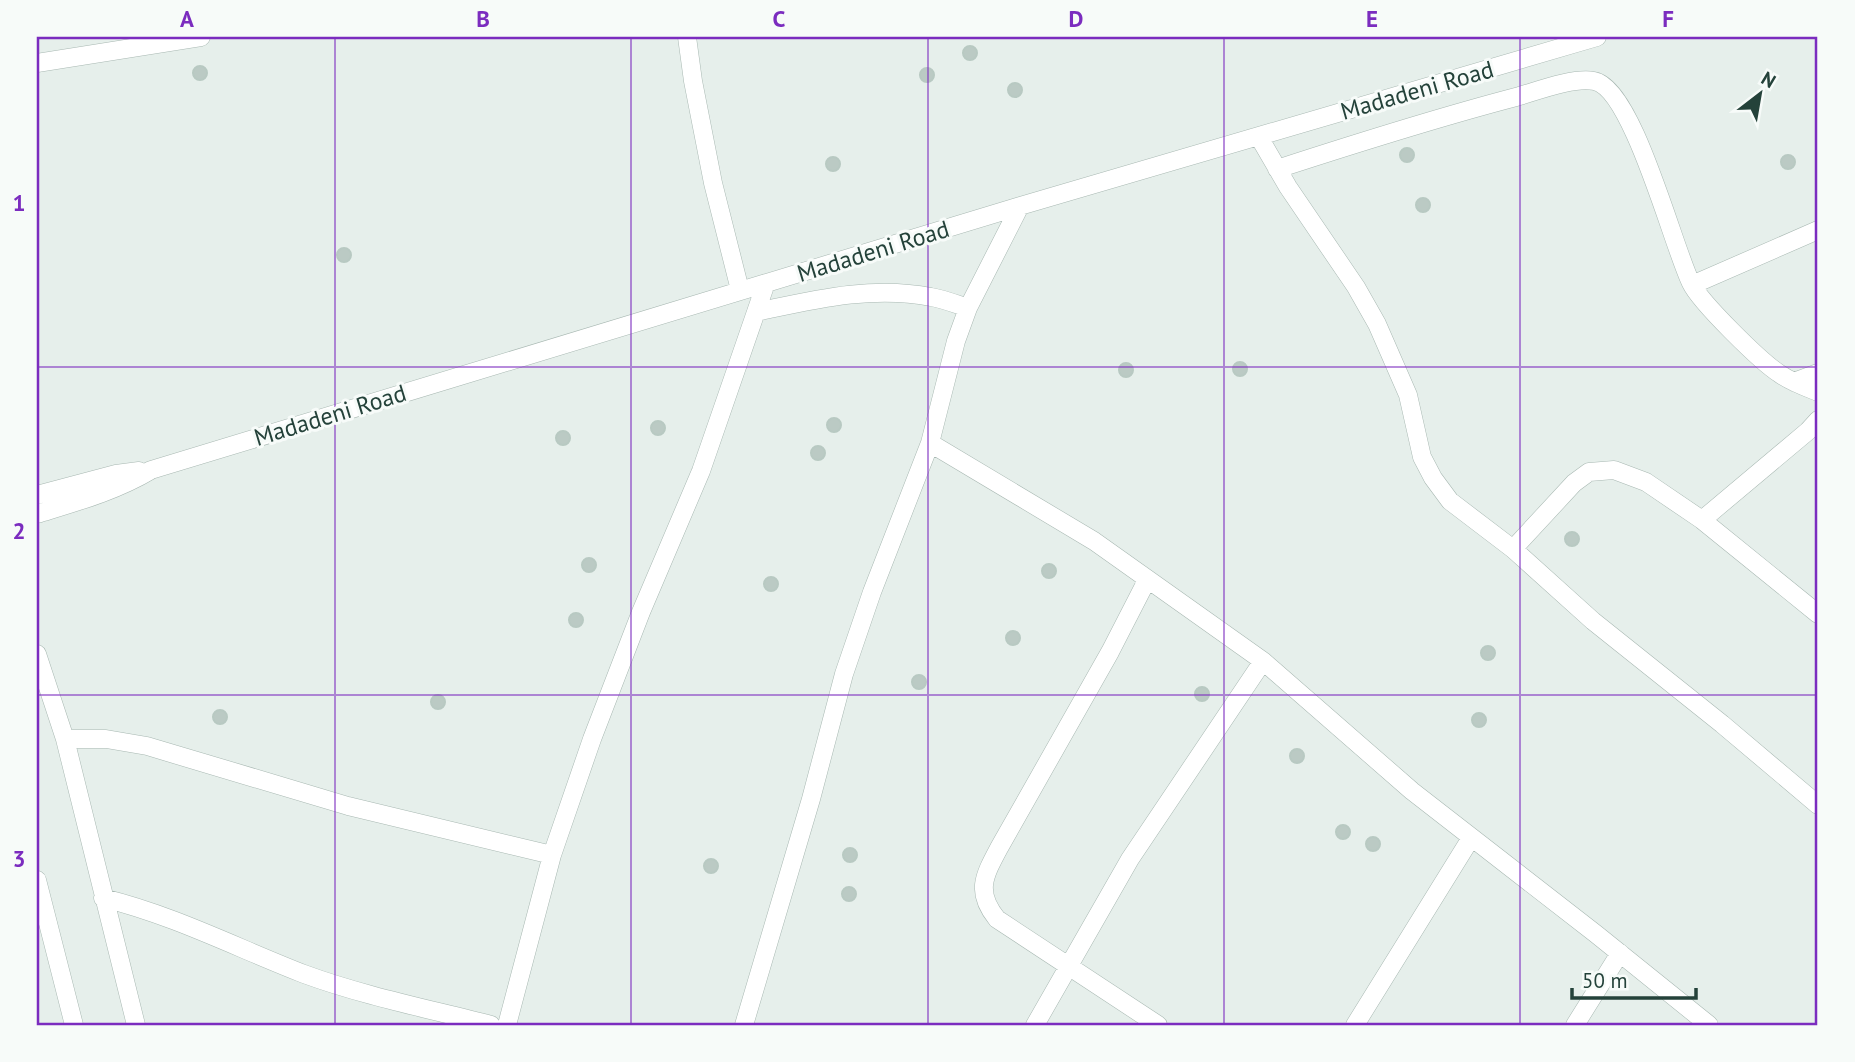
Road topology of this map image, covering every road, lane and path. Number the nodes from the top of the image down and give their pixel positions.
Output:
1 (201, 37) edge
2 (687, 37) edge
3 (1597, 37) edge
4 (37, 63) edge
5 (1259, 137) junction
6 (1277, 169) junction
7 (1020, 206) junction
8 (1818, 230) edge
9 (766, 283) junction
10 (1692, 285) junction
11 (740, 290) junction
12 (968, 307) junction
13 (756, 312) junction
14 (1818, 373) edge
15 (1794, 382) junction
16 (1818, 392) edge
17 (1818, 420) edge
18 (930, 443) junction
19 (151, 470) junction
20 (37, 495) edge
21 (37, 514) edge
22 (1702, 520) junction
23 (1513, 549) junction
24 (1147, 580) junction
25 (1818, 614) edge
26 (37, 654) edge
27 (1263, 661) junction
28 (65, 740) junction
29 (1818, 805) edge
30 (1471, 838) junction
31 (552, 855) junction
32 (37, 884) edge
33 (103, 898) junction
34 (1620, 953) junction
35 (1070, 965) junction
36 (1705, 1024) edge
37 (74, 1025) edge
38 (136, 1025) edge
39 (491, 1025) edge
40 (507, 1025) edge
41 (744, 1025) edge
42 (1035, 1025) edge
43 (1158, 1025) edge
44 (1355, 1025) edge
45 (1575, 1025) edge

1 - 4 street
2 - 11 street
3 - 5 street, Madadeni Road
5 - 6 street
5 - 7 street, Madadeni Road
6 - 10 street
6 - 23 street
7 - 9 street, Madadeni Road
7 - 12 street
8 - 10 street
9 - 11 street, Madadeni Road
9 - 13 street
10 - 15 street
11 - 19 street, Madadeni Road
12 - 13 street
12 - 18 street
13 - 31 street
14 - 15 street
15 - 16 street
17 - 22 street
18 - 24 street
18 - 41 street
19 - 20 street, Madadeni Road
19 - 21 street, Madadeni Road
22 - 23 street
22 - 25 street
23 - 29 street
24 - 27 street
24 - 35 street
26 - 28 street
27 - 30 street
27 - 35 street
28 - 31 street
28 - 33 street
30 - 34 street
30 - 44 street
31 - 40 street
32 - 37 street
33 - 38 street
33 - 39 street
34 - 36 street
34 - 45 street
35 - 42 street
35 - 43 street

